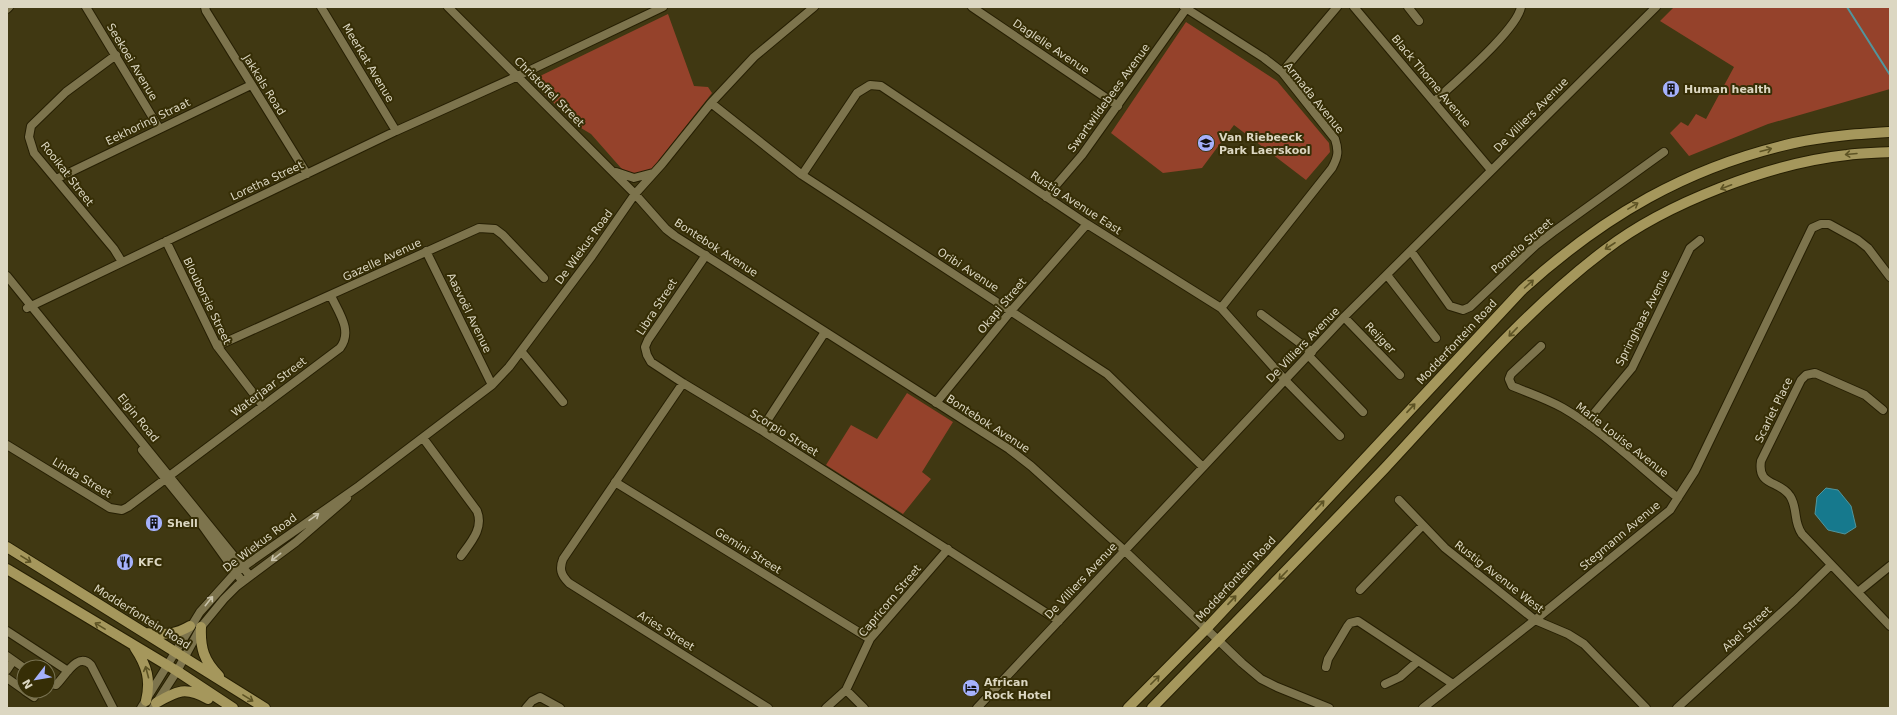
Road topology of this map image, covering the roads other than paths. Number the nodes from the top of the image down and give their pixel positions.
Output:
1 (86, 7) edge
2 (205, 7) edge
3 (321, 7) edge
4 (450, 7) edge
5 (663, 7) edge
6 (972, 7) edge
7 (1337, 7) edge
8 (1354, 7) edge
9 (1408, 7) edge
10 (1521, 7) edge
11 (1654, 7) edge
12 (810, 8) edge
13 (1185, 8) edge
14 (1419, 21) dead end
15 (116, 55) junction
16 (1282, 72) junction
17 (518, 76) junction
18 (251, 85) junction
19 (1435, 101) junction
20 (711, 103) junction
21 (1118, 106) junction
22 (159, 128) junction
23 (396, 131) junction
24 (1890, 132) edge
25 (1664, 152) dead end
26 (1890, 152) edge
27 (608, 167) junction
28 (1491, 170) junction
29 (654, 172) junction
30 (307, 174) junction
31 (802, 174) junction
32 (56, 179) junction
33 (635, 194) junction
34 (1046, 197) junction
35 (1087, 224) junction
36 (1700, 240) dead end
37 (166, 241) junction
38 (1411, 250) junction
39 (426, 251) junction
40 (706, 255) junction
41 (122, 262) junction
42 (1387, 275) junction
43 (7, 276) edge
44 (1890, 277) edge
45 (544, 278) dead end
46 (7, 284) edge
47 (331, 296) junction
48 (29, 307) junction
49 (1221, 308) junction
50 (1011, 311) junction
51 (1261, 314) dead end
52 (1344, 317) junction
53 (825, 332) junction
54 (1436, 338) dead end
55 (216, 346) junction
56 (1541, 346) dead end
57 (521, 351) junction
58 (1310, 354) junction
59 (1400, 374) dead end
60 (1285, 380) junction
61 (683, 383) junction
62 (492, 385) junction
63 (563, 402) dead end
64 (936, 403) junction
65 (263, 406) junction
66 (1883, 410) dead end
67 (1363, 412) dead end
68 (1586, 423) junction
69 (761, 430) junction
70 (1340, 436) dead end
71 (424, 438) junction
72 (7, 445) edge
73 (1203, 467) junction
74 (168, 477) junction
75 (615, 482) junction
76 (359, 486) junction
77 (1678, 498) junction
78 (1399, 500) dead end
79 (1422, 526) junction
80 (7, 547) edge
81 (948, 549) junction
82 (1125, 551) junction
83 (461, 556) dead end
84 (1831, 565) junction
85 (1890, 566) edge
86 (7, 569) edge
87 (240, 569) junction
88 (250, 576) junction
89 (242, 581) junction
90 (1360, 590) dead end
91 (1858, 592) junction
92 (1059, 620) junction
93 (1536, 620) junction
94 (190, 626) junction
95 (1890, 626) edge
96 (201, 627) junction
97 (1206, 629) junction
98 (7, 631) edge
99 (143, 633) junction
100 (870, 639) junction
101 (1218, 641) junction
102 (133, 646) junction
103 (175, 652) junction
104 (184, 658) junction
105 (10, 659) edge
106 (1418, 661) junction
107 (167, 665) junction
108 (1326, 667) dead end
109 (7, 670) edge
110 (68, 671) junction
111 (177, 671) junction
112 (7, 678) edge
113 (225, 683) junction
114 (16, 684) edge
115 (1385, 684) dead end
116 (1453, 684) junction
117 (56, 685) edge
118 (846, 690) junction
119 (149, 705) edge
120 (113, 708) edge
121 (224, 708) edge
122 (233, 708) edge
123 (265, 708) edge
124 (526, 708) edge
125 (560, 708) edge
126 (768, 708) edge
127 (826, 708) edge
128 (864, 708) edge
129 (977, 708) edge
130 (1128, 708) edge
131 (1152, 708) edge
132 (1329, 708) edge
133 (1423, 708) edge
134 (1646, 708) edge
135 (1677, 708) edge

1 - 15 street, Seekoei Avenue
2 - 18 street, Jakkals Road
3 - 23 street, Meerkat Avenue
4 - 17 street, Christoffel Street
5 - 17 street, Loretha Street
6 - 21 street, Daglelie Avenue
7 - 16 street
8 - 19 street, Black Thorne Avenue
9 - 14 street
10 - 19 street
11 - 28 street, De Villiers Avenue
12 - 20 street, De Wiekus Road
13 - 16 street, Armada Avenue
13 - 21 street, Swartwildebees Avenue
15 - 22 street, Seekoei Avenue
15 - 32 street, Rooikat Street
16 - 49 street, Armada Avenue
17 - 23 street, Loretha Street
17 - 27 street, Christoffel Street
18 - 22 street, Eekhoring Straat
18 - 30 street, Jakkals Road
19 - 28 street, Black Thorne Avenue
20 - 29 street, De Wiekus Road
20 - 31 street, Oribi Avenue
21 - 34 street, Swartwildebees Avenue
22 - 32 street, Eekhoring Straat
23 - 30 street, Loretha Street
97 -> 24 main road, Modderfontein Road
25 - 38 street, Pomelo Street
26 -> 101 main road
27 - 29 street
27 - 33 street, Christoffel Street
28 - 38 street, De Villiers Avenue
29 - 33 street, De Wiekus Road
30 - 37 street, Loretha Street
31 - 34 street, Rustig Avenue East
31 - 50 street, Oribi Avenue
32 - 41 street, Rooikat Street
33 - 40 street, Bontebok Avenue
33 - 57 street, De Wiekus Road
34 - 35 street, Rustig Avenue East
35 - 49 street, Rustig Avenue East
35 - 50 street, Okapi Street
36 - 68 street, Springhaas Avenue
37 - 41 street, Loretha Street
37 - 55 street, Blouborsie Street
38 - 42 street, De Villiers Avenue
39 - 45 street, Gazelle Avenue
39 - 47 street, Gazelle Avenue
39 - 62 street, Aasvoël Avenue
40 - 53 street, Bontebok Avenue
40 - 61 street, Libra Street
41 - 48 street, Loretha Street
42 - 52 street, De Villiers Avenue
42 - 54 street
43 - 48 street, Elgin Road
44 - 77 street, Stegmann Avenue
46 - 48 street, Elgin Road
47 - 55 street, Gazelle Avenue
47 - 65 street, Waterjaar Street
48 - 74 street, Elgin Road
49 - 60 street, Rustig Avenue East
50 - 64 street, Okapi Street
50 - 73 street, Oribi Avenue
51 - 58 street
52 - 58 street, De Villiers Avenue
52 - 59 street, Reijger
53 - 64 street, Bontebok Avenue
53 - 69 street
55 - 65 street, Blouborsie Street
56 - 68 street, Marie Louise Avenue
57 - 62 street, De Wiekus Road
57 - 63 street
58 - 60 street, De Villiers Avenue
58 - 67 street
60 - 70 street, Rustig Avenue East
60 - 73 street, De Villiers Avenue
61 - 69 street, Scorpio Street
61 - 75 street
62 - 71 street, De Wiekus Road
64 - 82 street, Bontebok Avenue
65 - 74 street, Waterjaar Street
66 - 84 street, Scarlet Place
68 - 77 street, Marie Louise Avenue
69 - 81 street, Scorpio Street
71 - 76 street, De Wiekus Road
71 - 83 street
72 - 74 street, Linda Street
73 - 82 street, De Villiers Avenue
74 - 87 street, Elgin Road
75 - 100 street, Gemini Street
75 - 126 street, Aries Street
87 -> 76 street, De Wiekus Road
76 -> 88 street, De Wiekus Road
77 - 93 street, Stegmann Avenue
78 - 79 street, Rustig Avenue West
79 - 90 street
79 - 93 street, Rustig Avenue West
80 -> 99 main road, Modderfontein Road
81 - 92 street, Scorpio Street
81 - 100 street, Capricorn Street
82 - 92 street, De Villiers Avenue
82 - 97 street, Bontebok Avenue
84 - 91 street
84 - 135 street, Abel Street
85 - 91 street
102 -> 86 main road
87 - 88 street, Elgin Road
87 - 89 street, Elgin Road
94 -> 87 street, De Wiekus Road
88 - 89 street, De Wiekus Road
89 - 96 street, De Wiekus Road
91 - 95 street
92 - 129 street, De Villiers Avenue
93 - 116 street, Stegmann Avenue
93 - 134 street, Rustig Avenue West
94 - 99 main road
94 - 103 street, De Wiekus Road
96 - 104 street, De Wiekus Road
96 - 113 main road
97 - 101 street, Bontebok Avenue
130 -> 97 main road, Modderfontein Road
98 - 110 street
99 - 103 main road, Modderfontein Road
100 - 118 street, Capricorn Street
101 - 131 main road
101 - 132 street, Bontebok Avenue
102 - 107 main road
119 -> 102 main road
103 - 104 main road, Modderfontein Road
103 - 107 street, De Wiekus Road
104 - 111 street, De Wiekus Road
104 - 113 main road, Modderfontein Road
105 - 109 street
106 - 108 street
106 - 115 street
106 - 116 street
107 - 111 main road
107 - 119 street, De Wiekus Road
110 - 117 street
110 - 120 street
111 - 119 street, De Wiekus Road
111 - 122 main road
112 - 114 street
113 -> 123 main road, Modderfontein Road
116 - 133 street, Stegmann Avenue
118 - 127 street, Capricorn Street
118 - 128 street
119 - 121 main road
124 - 125 street

